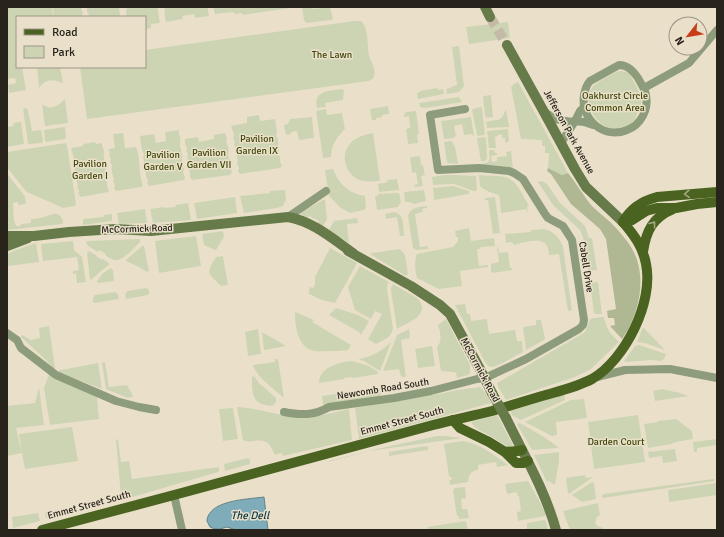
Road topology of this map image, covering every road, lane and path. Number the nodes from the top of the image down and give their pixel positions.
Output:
1 (485, 7) edge
2 (490, 17) tunnel mouth
3 (717, 30) edge
4 (506, 45) tunnel mouth
5 (644, 88) junction
6 (584, 107) junction
7 (465, 109) dead end
8 (544, 112) junction
9 (575, 121) junction
10 (595, 126) junction
11 (561, 143) junction
12 (326, 192) dead end
13 (717, 192) edge
14 (717, 202) edge
15 (676, 208) junction
16 (288, 217) junction
17 (623, 222) junction
18 (7, 236) edge
19 (34, 236) junction
20 (7, 246) edge
21 (643, 252) junction
22 (7, 334) edge
23 (485, 378) junction
24 (592, 378) junction
25 (717, 378) edge
26 (156, 410) dead end
27 (284, 412) dead end
28 (452, 420) junction
29 (522, 450) junction
30 (505, 452) junction
31 (528, 461) junction
32 (174, 495) junction
33 (65, 527) edge
34 (42, 530) edge
35 (182, 530) edge
36 (556, 530) edge

1 - 2 street
3 - 5 street
4 - 8 street, Jefferson Park Avenue
5 - 6 street
5 - 10 street
6 - 9 street
6 - 10 street
7 - 23 street, Cabell Drive
8 - 9 street
8 - 11 street, Jefferson Park Avenue
9 - 10 street
9 - 11 street
11 - 17 street, Jefferson Park Avenue
12 - 16 street
13 -> 17 main road
14 - 15 main road
15 - 17 main road
21 -> 15 main road
16 - 19 street, McCormick Road
16 - 23 street, McCormick Road
17 - 21 main road, Emmet Street South
18 - 19 street, McCormick Road
19 - 20 street, McCormick Road
21 - 24 main road, Emmet Street South
22 - 26 street
23 - 27 street, Newcomb Road South
23 - 29 street, McCormick Road, bridge
24 - 25 street
24 - 28 main road, Emmet Street South
28 - 30 main road
28 - 32 main road, Emmet Street South
29 - 30 main road
29 - 31 street, McCormick Road
30 - 31 main road
31 - 36 street, McCormick Road
32 - 33 main road, Emmet Street South
32 - 35 street
33 - 34 main road, Emmet Street South

